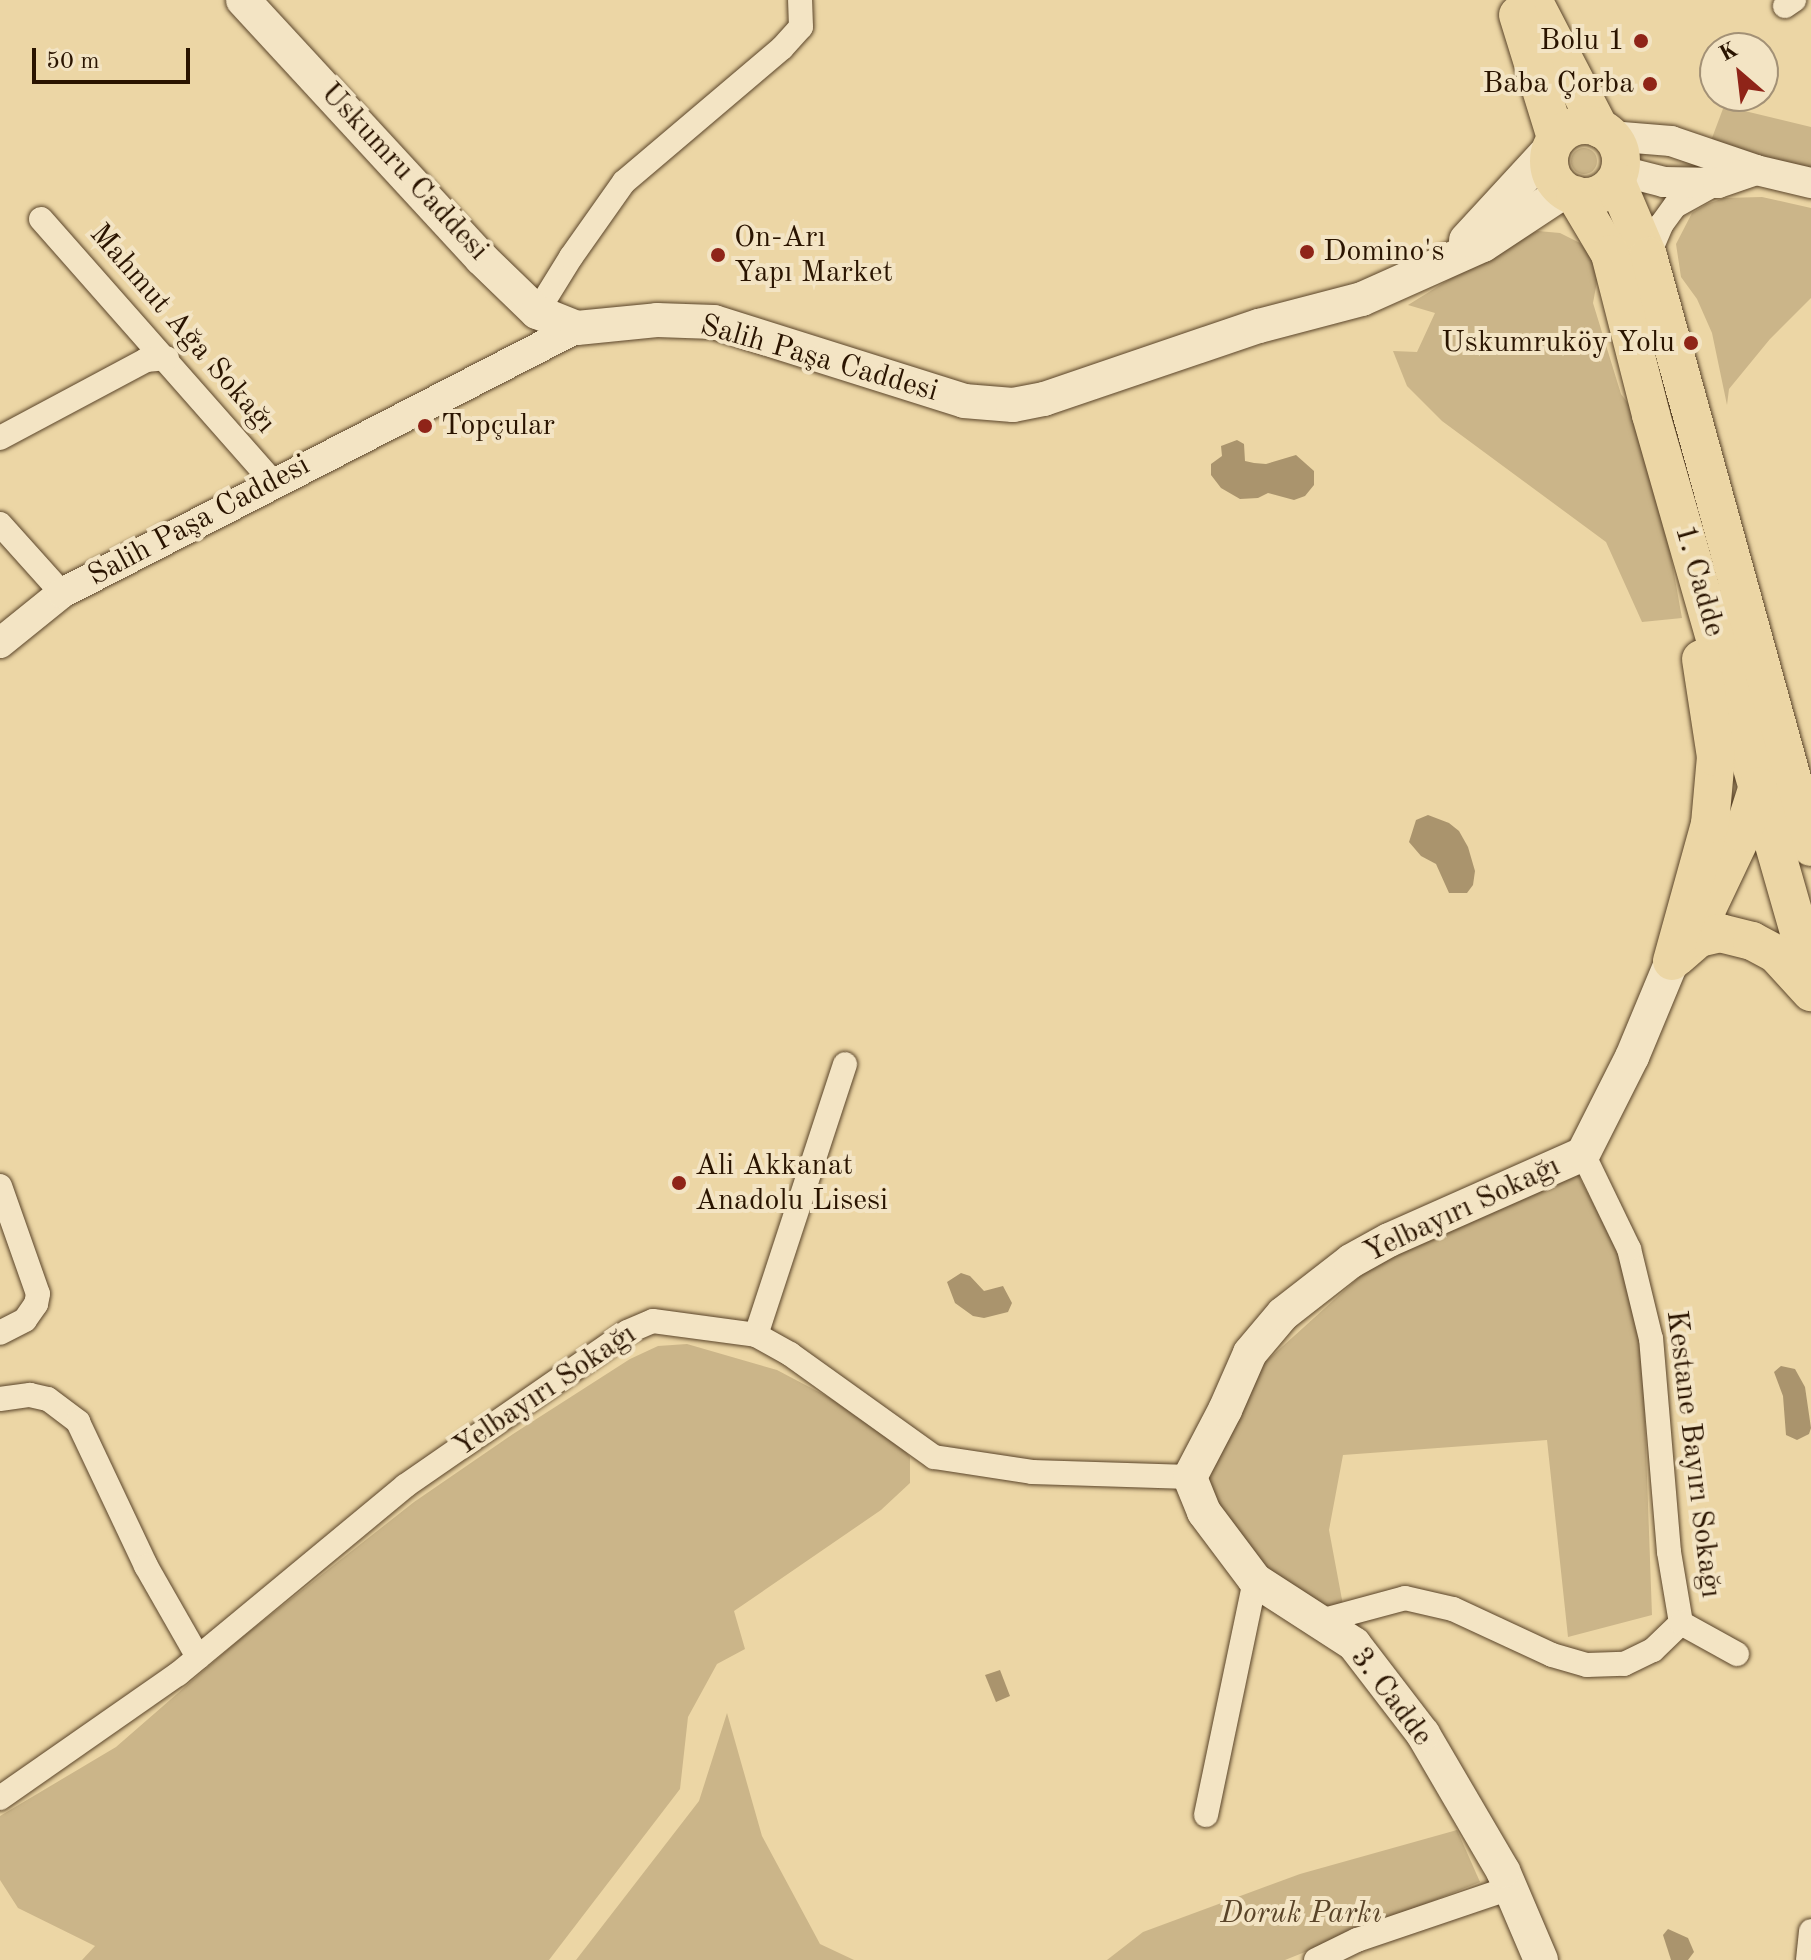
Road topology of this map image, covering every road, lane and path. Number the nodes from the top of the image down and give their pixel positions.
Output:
1 (243, 0) edge
2 (800, 0) edge
3 (1516, 0) edge
4 (1533, 0) edge
5 (1553, 143) junction
6 (1612, 154) junction
7 (1756, 170) junction
8 (1718, 183) junction
9 (1811, 183) edge
10 (1570, 193) junction
11 (41, 219) dead end
12 (1512, 225) junction
13 (1598, 235) junction
14 (1453, 255) junction
15 (1648, 256) junction
16 (537, 312) junction
17 (577, 328) junction
18 (167, 358) junction
19 (0, 438) edge
20 (273, 482) junction
21 (0, 524) edge
22 (1694, 560) junction
23 (62, 593) junction
24 (0, 643) edge
25 (1775, 719) junction
26 (1758, 786) junction
27 (1811, 847) edge
28 (1672, 961) junction
29 (1811, 974) edge
30 (1811, 992) edge
31 (845, 1064) dead end
32 (1583, 1154) junction
33 (0, 1186) edge
34 (0, 1333) edge
35 (756, 1335) junction
36 (0, 1399) edge
37 (1190, 1477) junction
38 (1255, 1580) junction
39 (1320, 1621) junction
40 (1681, 1623) junction
41 (1737, 1654) dead end
42 (198, 1657) junction
43 (0, 1798) edge
44 (1206, 1815) dead end
45 (1510, 1888) junction
46 (1811, 1931) edge
47 (1316, 1960) edge
48 (1541, 1960) edge
49 (1808, 1960) edge

1 - 16 main road, Uskumru Caddesi
2 - 16 street
3 - 5 main road
4 - 6 main road, 1. Cadde
5 - 6 main road
5 - 10 main road
5 - 14 main road
6 - 7 street
6 - 8 street
6 - 10 main road
6 - 15 main road, 1. Cadde
7 - 8 street
7 - 9 street
8 - 15 street
10 - 12 main road, Salih Paşa Caddesi
10 - 13 main road, 1. Cadde
11 - 18 street, Mahmut Ağa Sokağı
12 - 13 main road
12 - 14 main road, Salih Paşa Caddesi
13 - 22 main road, 1. Cadde
14 - 17 main road, Salih Paşa Caddesi
15 - 25 main road, 1. Cadde
16 - 17 main road, Uskumru Caddesi
17 - 20 street, Salih Paşa Caddesi
18 - 19 street
18 - 20 street, Mahmut Ağa Sokağı
20 - 23 street, Salih Paşa Caddesi
21 - 23 street
22 - 26 main road, 1. Cadde
22 - 28 main road
23 - 24 street, Salih Paşa Caddesi
25 - 26 main road
25 - 27 main road, 1. Cadde
26 - 28 main road
26 - 29 main road, 1. Cadde
28 - 30 main road
28 - 32 main road, Yelbayırı Sokağı
31 - 35 street
32 - 37 main road, Yelbayırı Sokağı
32 - 40 street, Kestane Bayırı Sokağı
33 - 34 street
35 - 37 street, Yelbayırı Sokağı
35 - 42 street, Yelbayırı Sokağı
36 - 42 street
37 - 38 main road, 3. Cadde
38 - 39 main road, 3. Cadde
38 - 44 street
39 - 40 street, Kestane Bayırı Sokağı
39 - 45 main road, 3. Cadde
40 - 41 street
42 - 43 street, Yelbayırı Sokağı
45 - 47 street
45 - 48 main road, 3. Cadde
46 - 49 street

